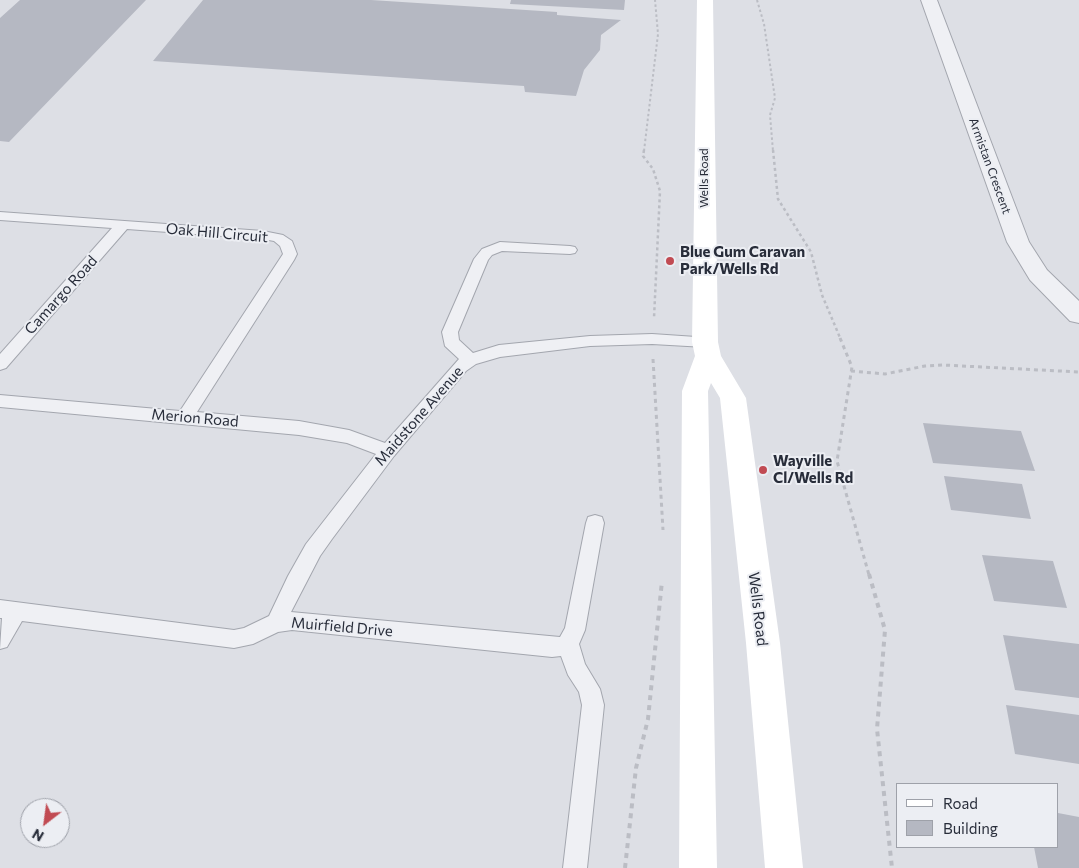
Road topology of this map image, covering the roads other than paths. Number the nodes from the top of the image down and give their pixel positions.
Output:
1 (705, 0) edge
2 (929, 0) edge
3 (0, 216) edge
4 (123, 225) junction
5 (570, 250) dead end
6 (1079, 315) edge
7 (707, 349) junction
8 (470, 360) junction
9 (0, 364) edge
10 (0, 401) edge
11 (185, 417) junction
12 (388, 450) junction
13 (595, 523) dead end
14 (8, 610) edge
15 (276, 623) junction
16 (0, 640) edge
17 (568, 643) junction
18 (575, 868) edge
19 (698, 868) edge
20 (784, 868) edge

1 - 7 main road, Wells Road
2 - 6 street, Armistan Crescent
3 - 4 lane, Oak Hill Circuit
4 - 9 lane, Camargo Road
4 - 11 lane, Oak Hill Circuit
5 - 8 lane
7 - 8 lane, Maidstone Avenue
7 - 19 main road, Wells Road
7 - 20 main road, Wells Road
8 - 12 lane, Maidstone Avenue
10 - 11 lane, Merion Road
11 - 12 lane, Merion Road
12 - 15 lane, Maidstone Avenue
13 - 17 lane
14 - 15 lane, Muirfield Drive
14 - 16 lane
15 - 17 lane, Muirfield Drive
17 - 18 lane

